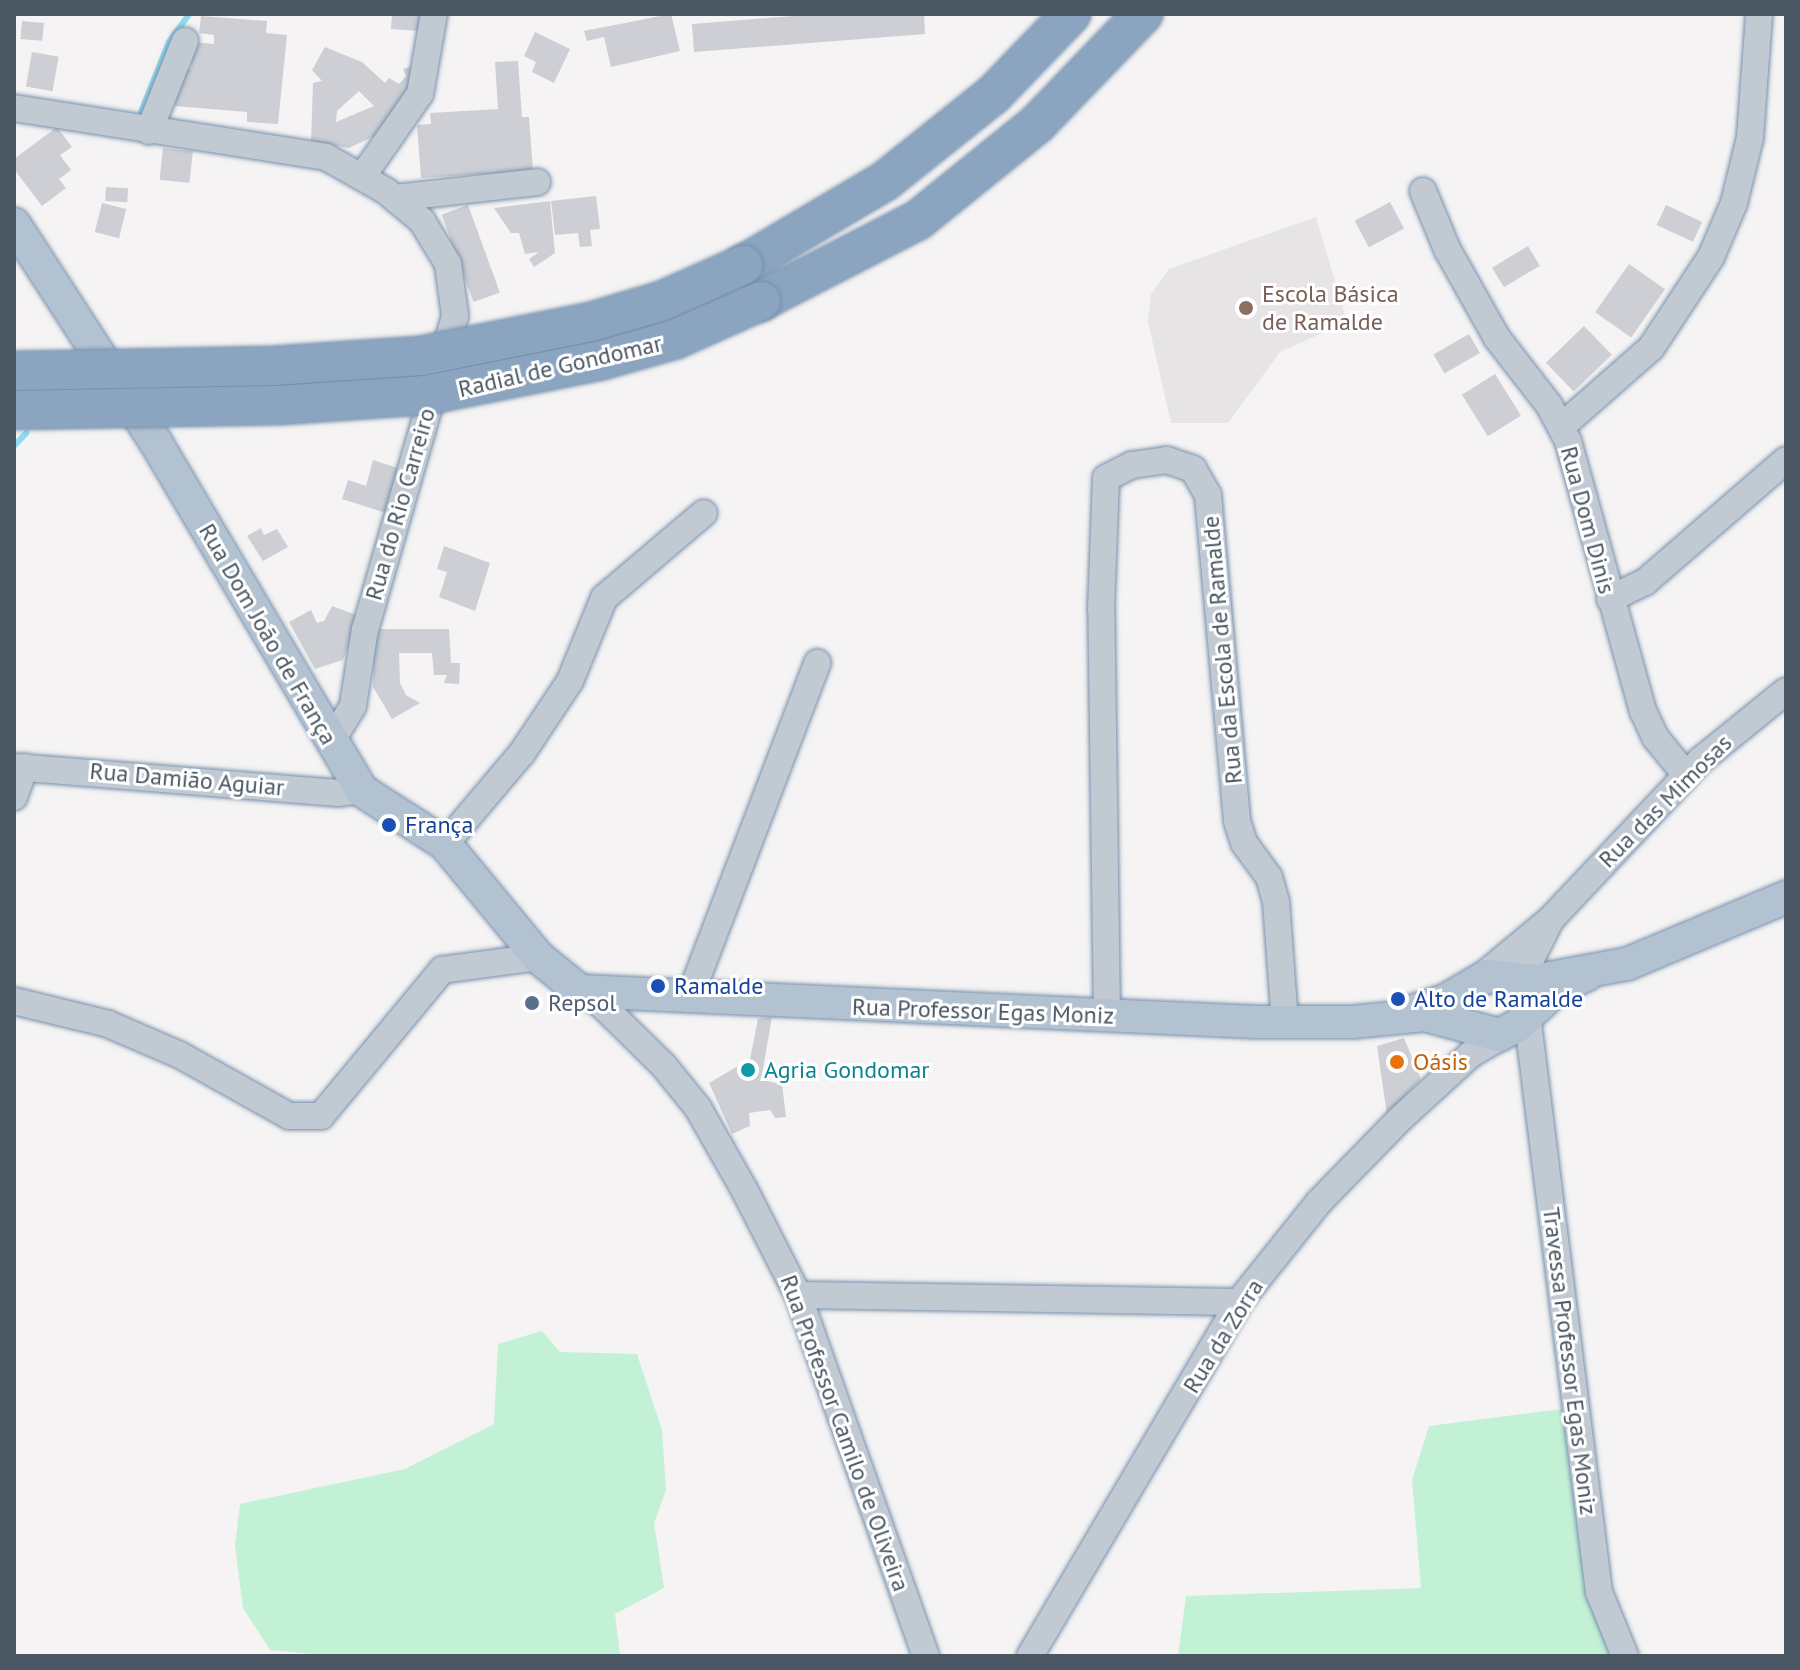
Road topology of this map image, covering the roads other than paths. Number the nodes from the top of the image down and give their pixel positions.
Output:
1 (434, 14) edge
2 (1071, 14) edge
3 (1143, 14) edge
4 (1759, 14) edge
5 (185, 41) dead end
6 (14, 108) edge
7 (149, 131) junction
8 (362, 177) junction
9 (537, 182) dead end
10 (1423, 191) dead end
11 (395, 198) junction
12 (14, 224) edge
13 (14, 371) edge
14 (14, 410) edge
15 (1561, 427) junction
16 (1786, 460) edge
17 (704, 513) dead end
18 (1610, 599) junction
19 (817, 663) dead end
20 (1786, 691) edge
21 (331, 742) junction
22 (20, 767) edge
23 (1686, 775) junction
24 (361, 790) junction
25 (14, 797) edge
26 (445, 844) junction
27 (1786, 897) edge
28 (1551, 919) junction
29 (538, 957) junction
30 (1588, 974) junction
31 (580, 991) junction
32 (689, 999) junction
33 (14, 1001) edge
34 (1107, 1016) junction
35 (1386, 1017) junction
36 (1508, 1022) junction
37 (1285, 1023) junction
38 (798, 1295) junction
39 (1239, 1302) junction
40 (926, 1656) edge
41 (1030, 1656) edge
42 (1625, 1656) edge

1 - 8 street
2 - 13 highway, Radial de Gondomar, bridge
3 - 14 highway, Radial de Gondomar, bridge
4 - 15 street
5 - 7 street
6 - 7 street, Rua do Rio Carreiro
7 - 8 street, Rua do Rio Carreiro
8 - 11 street, Rua do Rio Carreiro
9 - 11 street
10 - 15 street, Rua Dom Dinis
11 - 21 street, Rua do Rio Carreiro
12 - 21 main road, Rua Dom João de França
15 - 18 street, Rua Dom Dinis
16 - 18 street
17 - 26 street
18 - 23 street, Rua Dom Dinis
19 - 32 street
20 - 23 street, Rua das Mimosas
21 - 24 main road, Rua Dom João de França
22 - 24 street, Rua Damião Aguiar
22 - 25 street
23 - 28 street, Rua das Mimosas
24 - 26 main road, Rua Dom João de França
26 - 29 main road, Rua Dom João de França
27 - 30 main road, Rua Professor Egas Moniz
28 - 30 street
28 - 36 street, Rua das Mimosas
28 - 36 street, Rua das Mimosas
29 - 31 main road, Rua Dom João de França
29 - 33 street
30 - 36 main road, Rua Professor Egas Moniz
30 - 36 main road, Rua Professor Egas Moniz
31 - 32 main road, Rua Professor Egas Moniz
31 - 38 street, Rua Professor Camilo de Oliveira
32 - 34 main road, Rua Professor Egas Moniz
34 - 37 main road, Rua Professor Egas Moniz
34 - 37 street, Rua da Escola de Ramalde
35 - 36 main road, Rua Professor Egas Moniz
35 - 36 main road, Rua Professor Egas Moniz
35 - 37 main road, Rua Professor Egas Moniz
36 - 39 street, Rua da Zorra
36 - 42 street, Travessa Professor Egas Moniz
38 - 39 street
38 - 40 street, Rua Professor Camilo de Oliveira
39 - 41 street, Rua da Zorra

